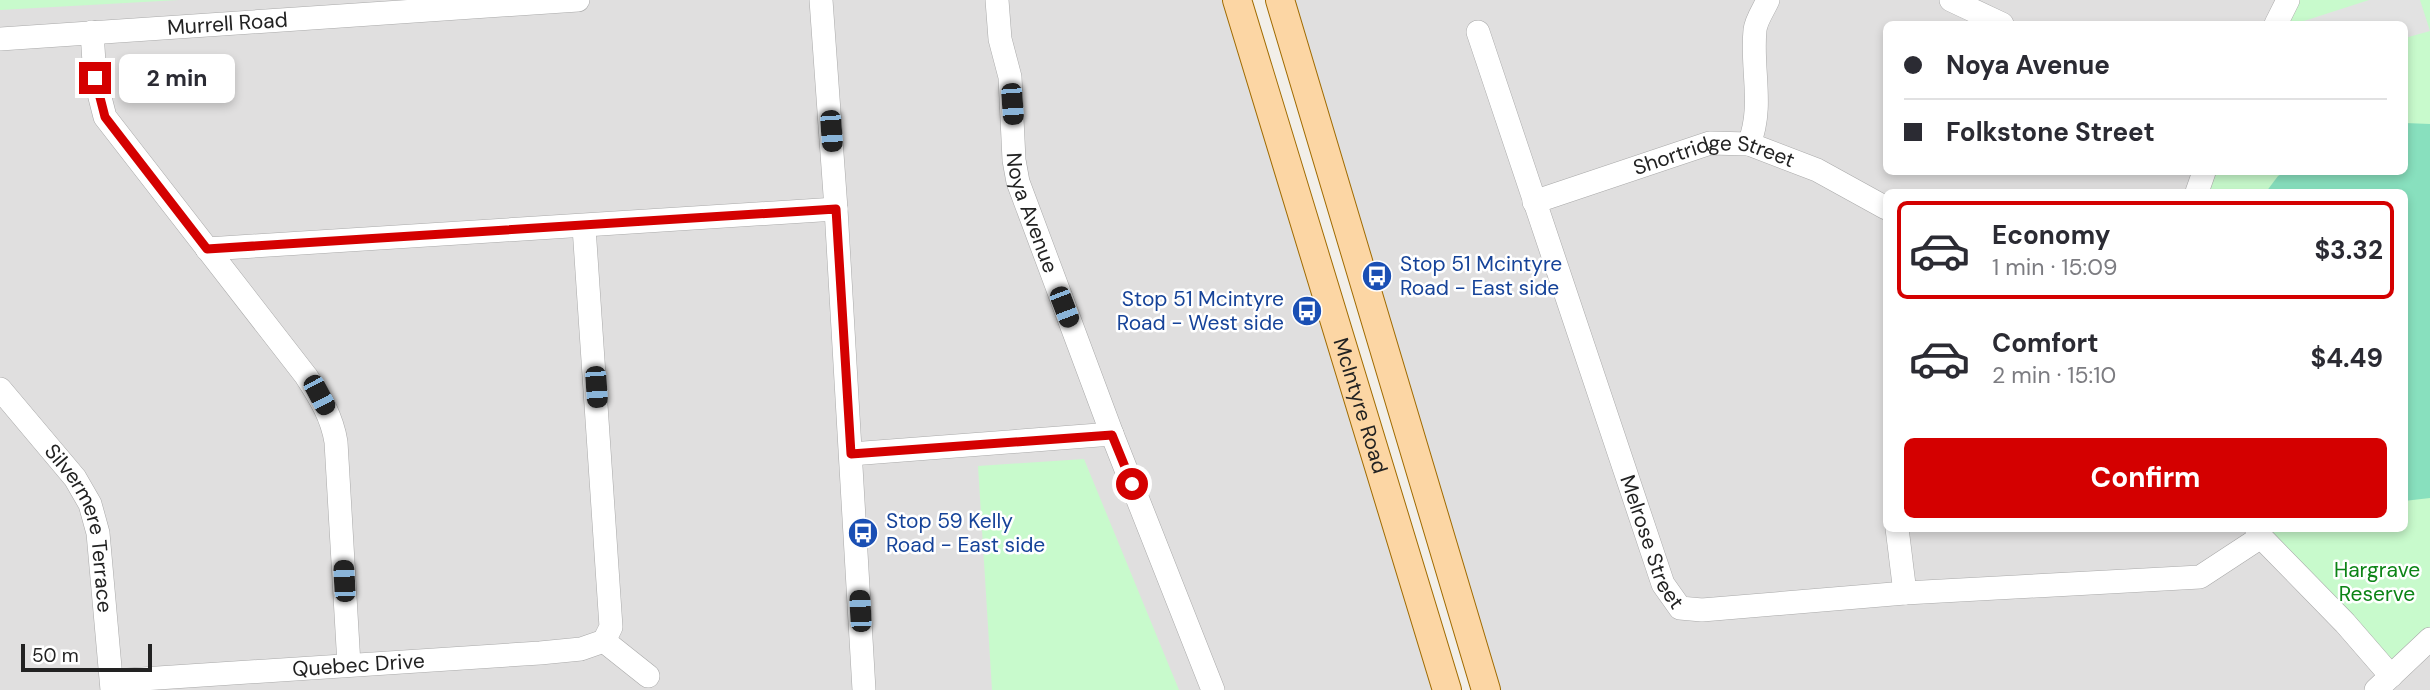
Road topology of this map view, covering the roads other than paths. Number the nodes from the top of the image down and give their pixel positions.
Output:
1 (578, 0) edge
2 (821, 0) edge
3 (997, 0) edge
4 (1237, 0) edge
5 (1280, 0) edge
6 (1768, 0) edge
7 (1951, 0) edge
8 (2288, 0) edge
9 (384, 7) edge
10 (1995, 21) edge
11 (2278, 21) edge
12 (92, 32) junction
13 (1478, 32) dead end
14 (0, 39) edge
15 (1749, 144) junction
16 (1534, 202) junction
17 (1883, 206) edge
18 (836, 209) junction
19 (584, 227) junction
20 (207, 249) junction
21 (0, 389) edge
22 (1112, 435) junction
23 (851, 454) junction
24 (1897, 532) edge
25 (2258, 533) edge
26 (1905, 593) junction
27 (2430, 639) edge
28 (604, 642) junction
29 (349, 664) junction
30 (648, 676) dead end
31 (2384, 683) edge
32 (112, 686) edge
33 (864, 690) edge
34 (1213, 690) edge
35 (1447, 690) edge
36 (1486, 690) edge

1 - 9 street, Murrell Road
2 - 18 street
3 - 22 street, Noya Avenue
4 - 35 main road, McIntyre Road
5 - 36 main road, McIntyre Road
6 - 15 street
7 - 10 street
8 - 11 street
9 - 12 street, Murrell Road
12 - 14 street, Murrell Road
12 - 20 street
13 - 16 street, Melrose Street
15 - 16 street, Shortridge Street
15 - 17 street, Shortridge Street
16 - 26 street, Melrose Street
18 - 19 street
18 - 23 street
19 - 20 street
19 - 28 street
20 - 29 street
21 - 32 street, Silvermere Terrace
22 - 23 street
22 - 34 street, Noya Avenue
23 - 33 street
24 - 26 street
25 - 26 street, Melrose Street
25 - 31 street
27 - 31 street
28 - 29 street, Quebec Drive
28 - 30 street
29 - 32 street, Quebec Drive

